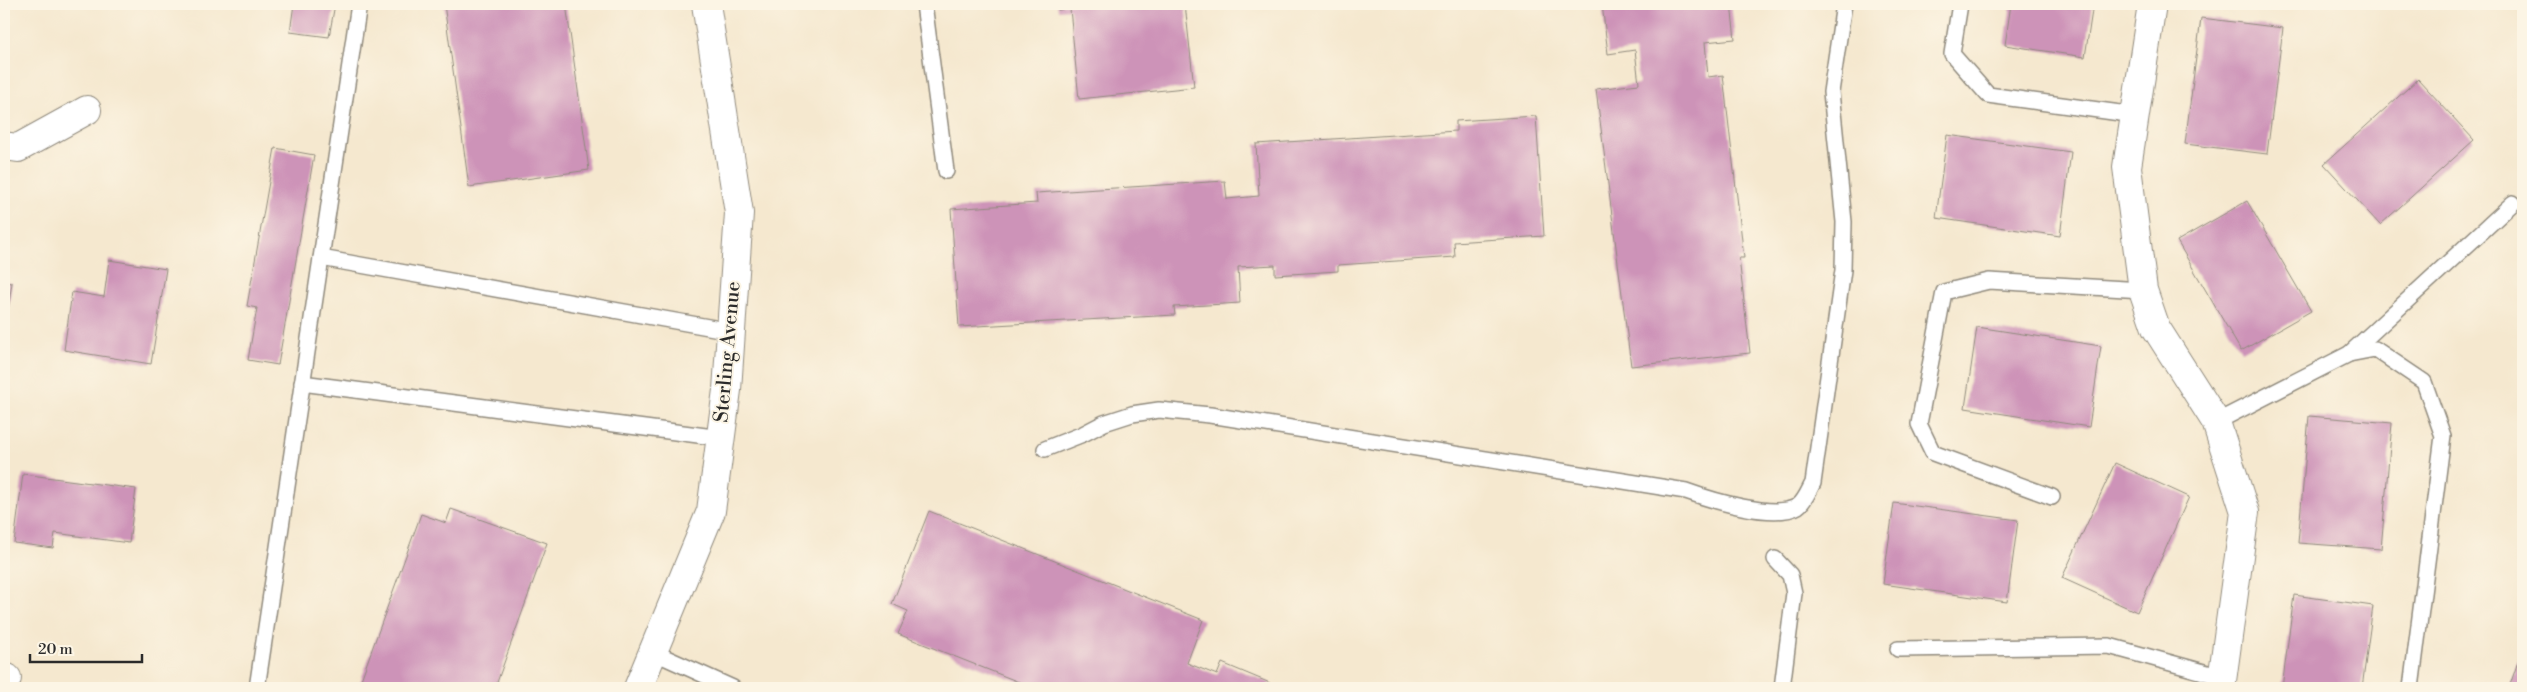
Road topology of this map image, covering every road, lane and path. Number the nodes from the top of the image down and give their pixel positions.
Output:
1 (360, 4) edge
2 (706, 4) edge
3 (924, 4) edge
4 (1844, 4) edge
5 (1960, 4) edge
6 (2152, 4) edge
7 (87, 110) dead end
8 (2135, 115) junction
9 (4, 146) edge
10 (946, 171) dead end
11 (2513, 203) dead end
12 (321, 258) junction
13 (2143, 290) junction
14 (731, 331) junction
15 (2349, 354) junction
16 (302, 383) junction
17 (2216, 422) junction
18 (721, 438) junction
19 (1045, 449) dead end
20 (2052, 497) dead end
21 (1774, 559) dead end
22 (1898, 649) dead end
23 (653, 652) junction
24 (2222, 683) edge
25 (257, 688) edge
26 (638, 688) edge
27 (733, 688) edge
28 (1782, 688) edge
29 (2411, 688) edge

1 - 12 lane
2 - 14 street, Sterling Avenue
3 - 10 lane
4 - 19 lane
5 - 8 lane
6 - 8 street
7 - 9 street
8 - 13 street
11 - 15 lane
12 - 14 lane
12 - 16 lane
13 - 17 street
13 - 20 lane
14 - 18 street, Sterling Avenue
15 - 17 lane
15 - 29 lane
16 - 18 lane
16 - 25 lane
17 - 24 street
18 - 23 street, Sterling Avenue
21 - 28 lane
22 - 24 lane
23 - 26 street, Sterling Avenue
23 - 27 lane

